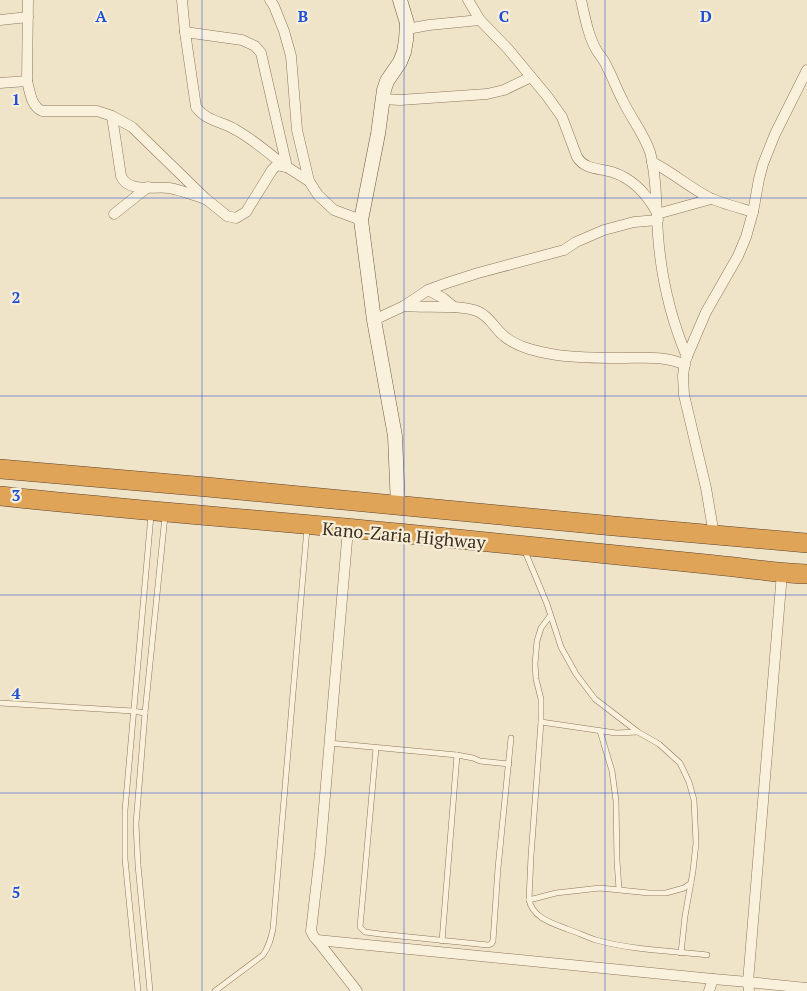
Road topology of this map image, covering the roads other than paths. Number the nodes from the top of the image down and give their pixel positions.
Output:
1 (28, 0) edge
2 (182, 0) edge
3 (270, 0) edge
4 (400, 0) edge
5 (468, 0) edge
6 (581, 0) edge
7 (28, 17) junction
8 (0, 20) edge
9 (480, 20) junction
10 (407, 29) junction
11 (185, 32) junction
12 (807, 70) edge
13 (531, 77) junction
14 (27, 81) junction
15 (0, 83) edge
16 (382, 99) junction
17 (112, 116) junction
18 (652, 162) junction
19 (287, 167) junction
20 (308, 180) junction
21 (148, 187) junction
22 (206, 199) junction
23 (711, 199) junction
24 (753, 212) junction
25 (114, 214) dead end
26 (657, 217) junction
27 (361, 220) junction
28 (428, 290) junction
29 (404, 306) junction
30 (454, 307) junction
31 (374, 320) junction
32 (686, 361) junction
33 (0, 469) edge
34 (0, 496) edge
35 (398, 506) junction
36 (158, 512) junction
37 (307, 525) junction
38 (348, 529) junction
39 (714, 535) junction
40 (807, 543) edge
41 (522, 546) junction
42 (782, 573) junction
43 (807, 574) edge
44 (550, 616) junction
45 (0, 703) edge
46 (133, 711) junction
47 (145, 713) junction
48 (540, 722) junction
49 (600, 730) junction
50 (638, 732) junction
51 (511, 738) dead end
52 (329, 743) junction
53 (376, 748) junction
54 (457, 756) junction
55 (509, 764) junction
56 (691, 883) junction
57 (619, 889) junction
58 (529, 900) junction
59 (317, 940) junction
60 (442, 941) junction
61 (681, 952) junction
62 (707, 955) dead end
63 (713, 979) junction
64 (748, 986) edge
65 (807, 988) edge
66 (138, 991) edge
67 (150, 991) edge
68 (215, 991) edge
69 (357, 991) edge
70 (708, 991) edge

1 - 7 street
2 - 11 street
3 - 20 street
4 - 10 street
5 - 9 street
6 - 18 street
7 - 8 street
7 - 14 street
9 - 10 street
9 - 13 street
10 - 16 street
11 - 19 street
11 - 19 street
12 - 24 street
13 - 16 street
13 - 26 street
14 - 15 street
14 - 17 street
16 - 27 street
17 - 21 street
17 - 22 street
18 - 23 street
18 - 26 street
19 - 20 street
19 - 22 street
20 - 27 street
21 - 22 street
21 - 25 street
23 - 24 street
23 - 26 street
24 - 32 street
26 - 28 street
26 - 32 street
27 - 31 street
28 - 29 street
28 - 30 street
29 - 30 street
29 - 31 street
30 - 32 street
31 - 35 street
32 - 39 street
33 - 35 highway, Kano-Zaria Highway
34 - 36 highway, Kano-Zaria Highway
35 - 39 highway, Kano-Zaria Highway
36 - 37 highway, Kano-Zaria Highway
36 - 46 lane
36 - 47 lane
37 - 38 highway, Kano-Zaria Highway
37 - 68 lane
38 - 41 highway, Kano-Zaria Highway
38 - 52 street
39 - 40 highway, Kano-Zaria Highway
41 - 42 highway, Kano-Zaria Highway
41 - 44 lane
42 - 43 highway, Kano-Zaria Highway
42 - 64 street
44 - 48 lane
44 - 50 lane
45 - 46 lane
46 - 47 lane
46 - 66 lane
47 - 67 lane
48 - 49 lane
48 - 58 lane
49 - 50 lane
49 - 57 lane
50 - 56 lane
51 - 55 lane
52 - 53 lane
52 - 59 street
53 - 54 lane
53 - 60 lane
54 - 55 lane
54 - 60 lane
55 - 60 lane
56 - 57 lane
56 - 61 lane
57 - 58 lane
58 - 61 lane
59 - 63 street
59 - 69 street
61 - 62 lane
63 - 64 street
63 - 70 street
64 - 65 street

